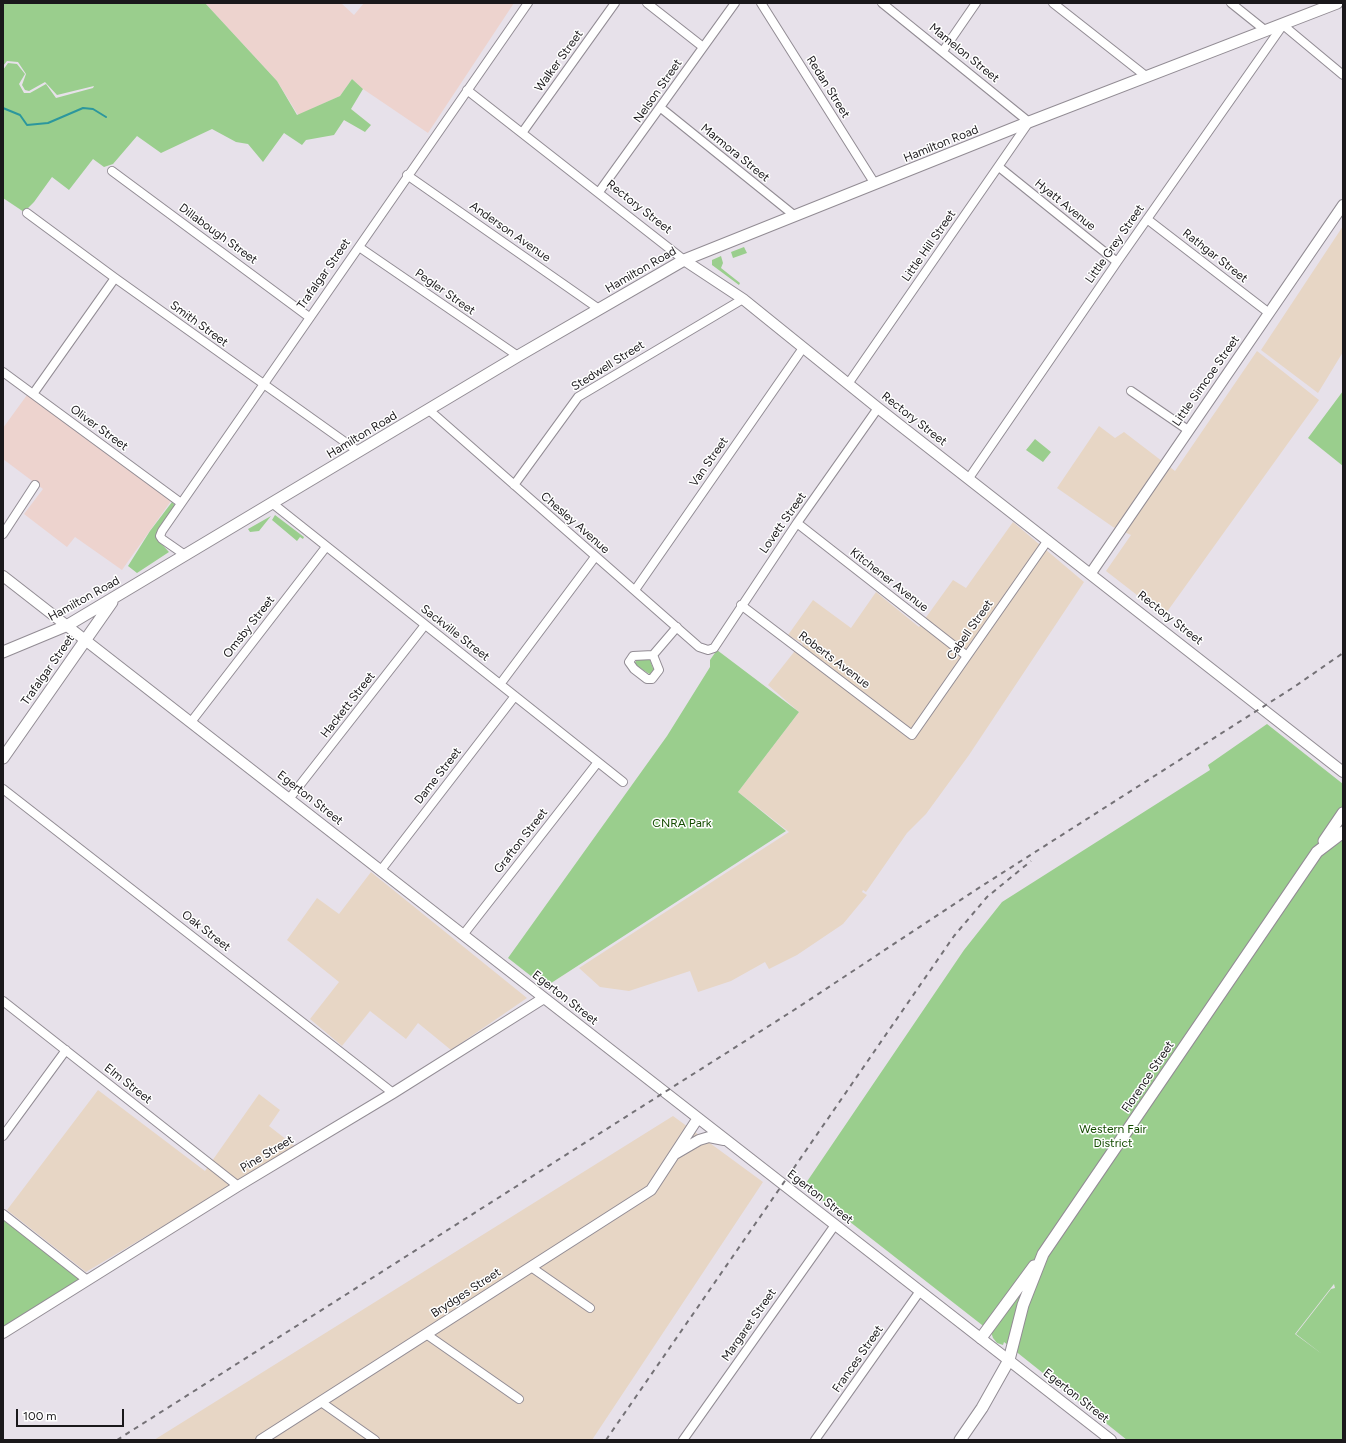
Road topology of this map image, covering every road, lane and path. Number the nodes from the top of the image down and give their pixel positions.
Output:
1 (528, 3) edge
2 (615, 3) edge
3 (647, 3) edge
4 (735, 3) edge
5 (761, 3) edge
6 (882, 3) edge
7 (976, 3) edge
8 (1053, 3) edge
9 (1231, 3) edge
10 (1337, 3) edge
11 (1283, 25) junction
12 (1266, 30) junction
13 (703, 47) junction
14 (943, 51) junction
15 (1343, 75) edge
16 (1147, 77) junction
17 (467, 90) junction
18 (660, 108) junction
19 (1029, 122) junction
20 (522, 133) junction
21 (999, 167) junction
22 (112, 171) dead end
23 (407, 175) junction
24 (875, 184) junction
25 (599, 192) junction
26 (1343, 206) edge
27 (27, 213) dead end
28 (795, 216) junction
29 (1147, 219) junction
30 (359, 248) junction
31 (684, 260) junction
32 (1117, 262) junction
33 (115, 278) junction
34 (743, 298) junction
35 (599, 309) junction
36 (1269, 313) junction
37 (309, 317) junction
38 (803, 348) junction
39 (518, 356) junction
40 (3, 372) edge
41 (848, 384) junction
42 (264, 385) junction
43 (1131, 391) dead end
44 (33, 394) junction
45 (878, 408) junction
46 (429, 410) junction
47 (1188, 430) junction
48 (359, 452) junction
49 (969, 478) junction
50 (35, 485) dead end
51 (514, 485) junction
52 (181, 503) junction
53 (272, 503) junction
54 (797, 523) junction
55 (3, 534) edge
56 (1048, 540) junction
57 (326, 547) junction
58 (185, 555) junction
59 (595, 558) junction
60 (1091, 573) junction
61 (3, 576) edge
62 (634, 590) junction
63 (115, 598) junction
64 (741, 604) junction
65 (68, 625) junction
66 (425, 625) junction
67 (677, 627) junction
68 (85, 639) junction
69 (708, 650) joint
70 (3, 652) edge
71 (653, 655) dead end
72 (967, 656) junction
73 (501, 683) junction
74 (515, 696) junction
75 (191, 722) junction
76 (912, 735) joint
77 (3, 758) edge
78 (598, 762) junction
79 (1343, 772) edge
80 (623, 782) dead end
81 (3, 789) edge
82 (289, 799) junction
83 (1343, 813) edge
84 (1343, 832) edge
85 (1317, 852) junction
86 (381, 870) junction
87 (463, 934) junction
88 (544, 998) junction
89 (3, 1001) edge
90 (66, 1050) junction
91 (394, 1093) junction
92 (698, 1118) junction
93 (3, 1136) edge
94 (726, 1141) junction
95 (672, 1156) junction
96 (238, 1186) junction
97 (3, 1214) edge
98 (835, 1225) junction
99 (1043, 1254) junction
100 (531, 1267) junction
101 (87, 1280) junction
102 (920, 1291) junction
103 (590, 1308) dead end
104 (3, 1333) edge
105 (426, 1334) junction
106 (981, 1338) junction
107 (1009, 1360) junction
108 (519, 1399) dead end
109 (321, 1402) junction
110 (261, 1440) edge
111 (375, 1440) edge
112 (683, 1440) edge
113 (815, 1440) edge
114 (960, 1440) edge
115 (1111, 1440) edge

1 - 17 street, Trafalgar Street
2 - 20 street, Walker Street
3 - 13 street
4 - 13 street, Nelson Street
5 - 24 street, Redan Street
6 - 14 street, Mamelon Street
7 - 14 street
8 - 16 street
9 - 12 street
10 - 11 main road, Hamilton Road
11 - 12 main road, Hamilton Road
11 - 15 street
11 - 29 street, Little Grey Street
12 - 16 main road, Hamilton Road
13 - 18 street, Nelson Street
14 - 19 street, Mamelon Street
16 - 19 main road, Hamilton Road
17 - 20 street, Rectory Street
17 - 23 street, Trafalgar Street
18 - 25 street, Nelson Street
18 - 28 street, Marmora Street
19 - 21 street, Little Hill Street
19 - 24 main road, Hamilton Road
20 - 25 street, Rectory Street
21 - 32 street, Hyatt Avenue
21 - 41 street, Little Hill Street
22 - 37 street, Dillabough Street
23 - 30 street, Trafalgar Street
23 - 35 street, Anderson Avenue
24 - 28 main road, Hamilton Road
25 - 31 street, Rectory Street
26 - 36 street, Little Simcoe Street
27 - 33 street, Smith Street
28 - 31 main road, Hamilton Road
29 - 32 street, Little Grey Street
29 - 36 street, Rathgar Street
30 - 37 street, Trafalgar Street
30 - 39 street, Pegler Street
31 - 34 street, Rectory Street
31 - 35 main road, Hamilton Road
32 - 49 street, Little Grey Street
33 - 42 street, Smith Street
33 - 44 street
34 - 38 street, Rectory Street
34 - 51 street, Stedwell Street
35 - 39 main road, Hamilton Road
36 - 47 street, Little Simcoe Street
37 - 42 street, Trafalgar Street
38 - 41 street, Rectory Street
38 - 62 street, Van Street
39 - 46 main road, Hamilton Road
40 - 44 street, Oliver Street
41 - 45 street, Rectory Street
42 - 48 street, Smith Street
42 - 52 street, Trafalgar Street
43 - 47 street
44 - 52 street, Oliver Street
45 - 49 street, Rectory Street
45 - 54 street, Lovett Street
46 - 48 main road, Hamilton Road
46 - 51 street, Chesley Avenue
47 - 60 street, Little Simcoe Street
48 - 53 main road, Hamilton Road
49 - 56 street, Rectory Street
50 - 55 street
51 - 59 street, Chesley Avenue
52 - 58 street, Trafalgar Street
53 - 57 street, Sackville Street
53 - 58 main road, Hamilton Road
54 - 64 street, Lovett Street
54 - 72 street, Kitchener Avenue
56 - 60 street, Rectory Street
56 - 72 street, Cabell Street
57 - 66 street, Sackville Street
57 - 75 street, Omsby Street
58 - 63 main road, Hamilton Road
59 - 62 street, Chesley Avenue
59 - 73 street
60 - 79 street, Rectory Street
61 - 65 street, Egerton Street
62 - 67 street, Chesley Avenue
63 - 65 main road, Hamilton Road
63 - 68 main road, Trafalgar Street
64 - 69 street, Lovett Street
64 - 76 street, Roberts Avenue
65 - 68 street, Egerton Street
65 - 70 main road, Hamilton Road
66 - 73 street, Sackville Street
66 - 82 street, Hackett Street
67 - 69 street, Chesley Avenue
67 - 71 street
68 - 75 street, Egerton Street
68 - 77 main road, Trafalgar Street
72 - 76 street, Cabell Street
73 - 74 street, Sackville Street
74 - 78 street, Sackville Street
74 - 86 street, Dame Street
75 - 82 street, Egerton Street
78 - 80 street, Sackville Street
78 - 87 street, Grafton Street
81 - 91 street, Oak Street
82 - 86 street, Egerton Street
83 - 85 main road
84 - 85 main road, Florence Street
85 - 99 main road, Florence Street
86 - 87 street, Egerton Street
87 - 88 street, Egerton Street
88 - 91 street, Pine Street
88 - 92 street, Egerton Street
89 - 90 street, Elm Street
90 - 93 street
90 - 96 street, Elm Street
91 - 96 street, Pine Street
92 - 94 street, Egerton Street
92 - 95 street, Brydges Street
94 - 95 street
94 - 98 street, Egerton Street
95 - 100 street, Brydges Street
96 - 101 street, Pine Street
97 - 101 street
98 - 102 street, Egerton Street
98 - 112 street, Margaret Street
99 - 106 main road
99 - 107 main road, Florence Street
100 - 103 street
100 - 105 street, Brydges Street
101 - 104 street, Pine Street
102 - 106 street, Egerton Street
102 - 113 street, Frances Street
105 - 108 street
105 - 109 street, Brydges Street
106 - 107 street, Egerton Street
107 - 114 main road, Florence Street
107 - 115 street, Egerton Street
109 - 110 street, Brydges Street
109 - 111 street

